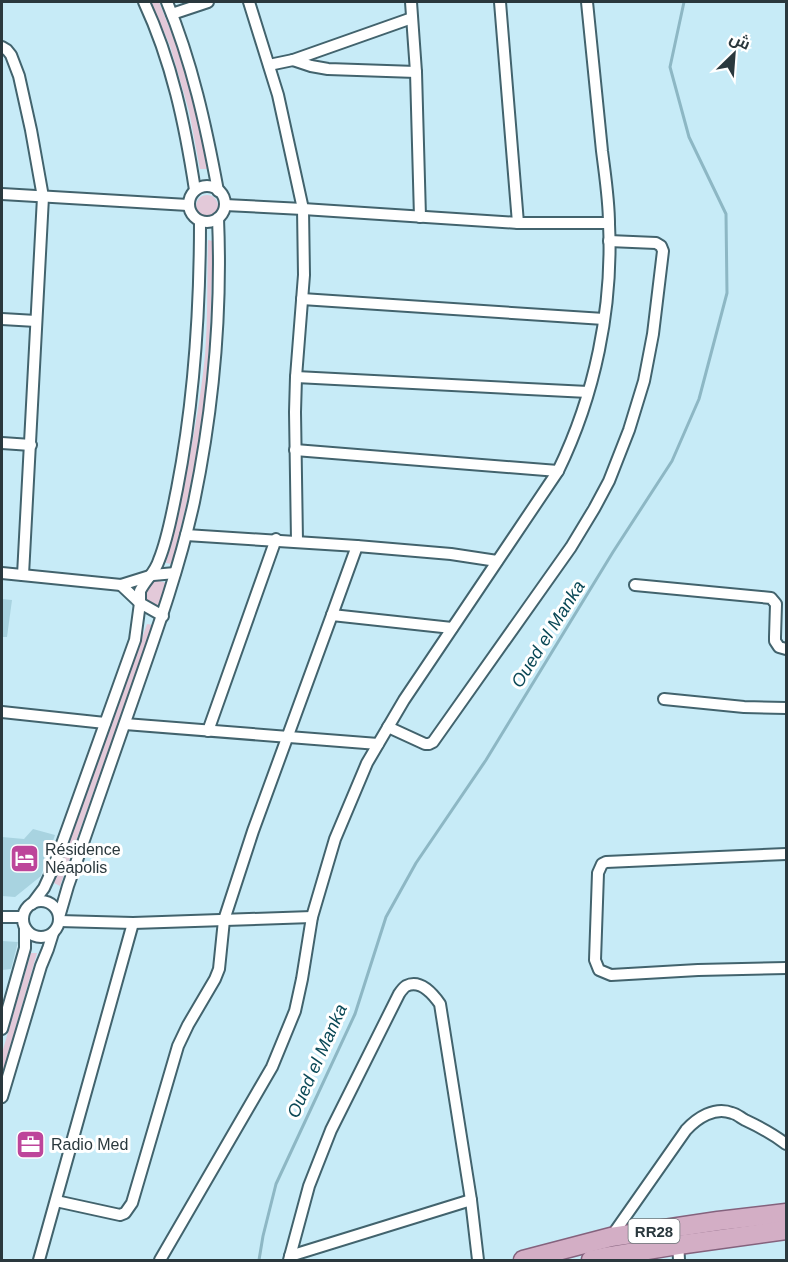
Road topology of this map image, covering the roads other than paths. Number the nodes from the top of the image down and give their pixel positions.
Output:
1 (144, 2) edge
2 (166, 2) edge
3 (208, 2) edge
4 (249, 2) edge
5 (411, 2) edge
6 (500, 2) edge
7 (587, 2) edge
8 (172, 14) junction
9 (412, 18) junction
10 (2, 47) edge
11 (293, 60) junction
12 (269, 65) junction
13 (416, 72) junction
14 (195, 190) junction
15 (218, 191) junction
16 (2, 194) edge
17 (43, 197) junction
18 (188, 205) junction
19 (225, 205) junction
20 (303, 209) junction
21 (420, 217) junction
22 (218, 218) junction
23 (200, 222) junction
24 (609, 223) junction
25 (518, 224) junction
26 (609, 241) junction
27 (302, 300) junction
28 (2, 319) edge
29 (604, 319) junction
30 (36, 321) junction
31 (296, 377) junction
32 (588, 393) junction
33 (2, 443) edge
34 (31, 445) junction
35 (295, 450) junction
36 (558, 471) junction
37 (186, 534) junction
38 (276, 539) junction
39 (297, 541) junction
40 (357, 546) junction
41 (497, 561) junction
42 (2, 573) edge
43 (175, 573) junction
44 (23, 575) junction
45 (153, 575) junction
46 (121, 585) junction
47 (635, 585) dead end
48 (140, 603) junction
49 (332, 615) junction
50 (163, 616) junction
51 (452, 628) junction
52 (786, 649) edge
53 (664, 699) dead end
54 (786, 708) edge
55 (2, 712) edge
56 (105, 723) junction
57 (125, 724) junction
58 (388, 727) junction
59 (208, 731) junction
60 (287, 737) junction
61 (378, 744) junction
62 (786, 854) edge
63 (32, 903) junction
64 (2, 917) edge
65 (312, 917) junction
66 (59, 919) junction
67 (224, 920) junction
68 (24, 923) junction
69 (133, 923) junction
70 (52, 933) junction
71 (786, 968) edge
72 (2, 1029) edge
73 (2, 1097) edge
74 (786, 1144) edge
75 (471, 1200) junction
76 (56, 1201) junction
77 (786, 1213) edge
78 (786, 1230) edge
79 (611, 1237) junction
80 (678, 1244) edge
81 (289, 1258) edge
82 (39, 1260) edge
83 (160, 1260) edge
84 (476, 1260) edge
85 (523, 1260) edge
86 (591, 1260) edge

1 - 14 street
2 - 8 street
3 - 8 street
4 - 12 street
5 - 9 street
6 - 25 street
7 - 24 street
8 - 15 street
9 - 11 street
9 - 13 street
10 - 17 street
11 - 12 street
11 - 13 street
12 - 20 street
13 - 21 street
14 - 15 street
14 - 18 street
15 - 19 street
16 - 17 street
17 - 18 street
17 - 30 street
18 - 23 street
19 - 20 street
19 - 22 street
20 - 21 street
20 - 27 street
21 - 25 street
22 - 23 street
22 - 37 street
23 - 45 street
24 - 25 street
24 - 26 street
26 - 29 street
26 - 58 street
27 - 29 street
27 - 31 street
28 - 30 street
29 - 32 street
30 - 34 street
31 - 32 street
31 - 35 street
32 - 36 street
33 - 34 street
34 - 44 street
35 - 36 street
35 - 39 street
36 - 41 street
37 - 38 street
37 - 43 street
38 - 39 street
38 - 59 street
39 - 40 street
40 - 41 street
40 - 49 street
41 - 51 street
42 - 44 street
43 - 45 street
43 - 50 street
44 - 46 street
45 - 46 street
45 - 48 street
46 - 48 street
47 - 52 street
48 - 50 street
48 - 56 street
49 - 51 street
49 - 60 street
50 - 57 street
51 - 58 street
53 - 54 street
55 - 56 street
56 - 63 street
57 - 59 street
57 - 66 street
58 - 61 street
59 - 60 street
60 - 61 street
60 - 67 street
61 - 65 street
62 - 71 street
63 - 66 street
63 - 68 street
64 - 68 street
65 - 67 street
65 - 83 street
66 - 69 street
66 - 70 street
67 - 69 street
67 - 76 street
68 - 70 street
68 - 72 street
69 - 76 street
70 - 73 street
74 - 79 street
75 - 81 street
75 - 81 street
75 - 84 street
76 - 82 street
77 - 80 main road, RR28
78 - 80 main road, RR28
79 - 80 main road, RR28
79 - 85 main road, RR28
80 - 86 main road, RR28

